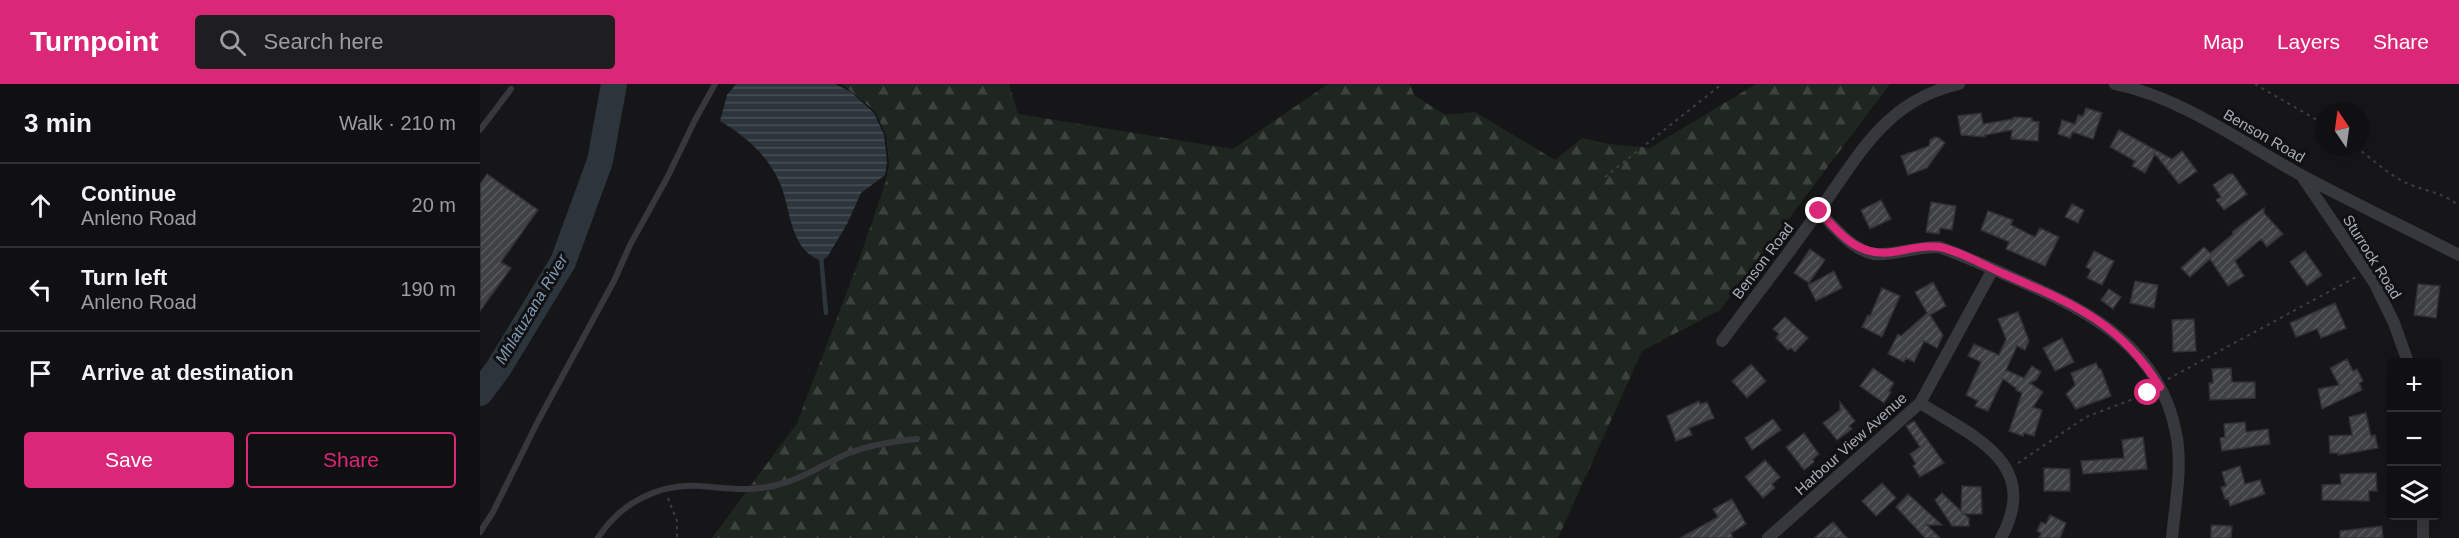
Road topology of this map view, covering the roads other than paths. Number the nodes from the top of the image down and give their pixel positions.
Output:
1 (715, 84) edge
2 (1959, 84) edge
3 (2115, 84) edge
4 (511, 89) dead end
5 (480, 130) edge
6 (2300, 174) junction
7 (1819, 211) junction
8 (2459, 255) edge
9 (1993, 269) junction
10 (1722, 341) dead end
11 (2406, 358) edge
12 (1920, 403) junction
13 (917, 440) dead end
14 (2423, 520) edge
15 (480, 532) edge
16 (598, 538) edge
17 (1768, 538) edge
18 (2001, 538) edge
19 (2172, 538) edge
20 (2423, 538) edge

1 - 15 lane
2 - 7 street, Benson Road
3 - 6 street, Benson Road
4 - 5 lane
6 - 8 street, Benson Road
6 - 11 street, Sturrock Road
7 - 9 street
7 - 10 street, Benson Road
9 - 12 street, Harbour View Avenue
9 - 19 street
12 - 17 street, Harbour View Avenue
12 - 18 street
13 - 16 lane
14 - 20 street

